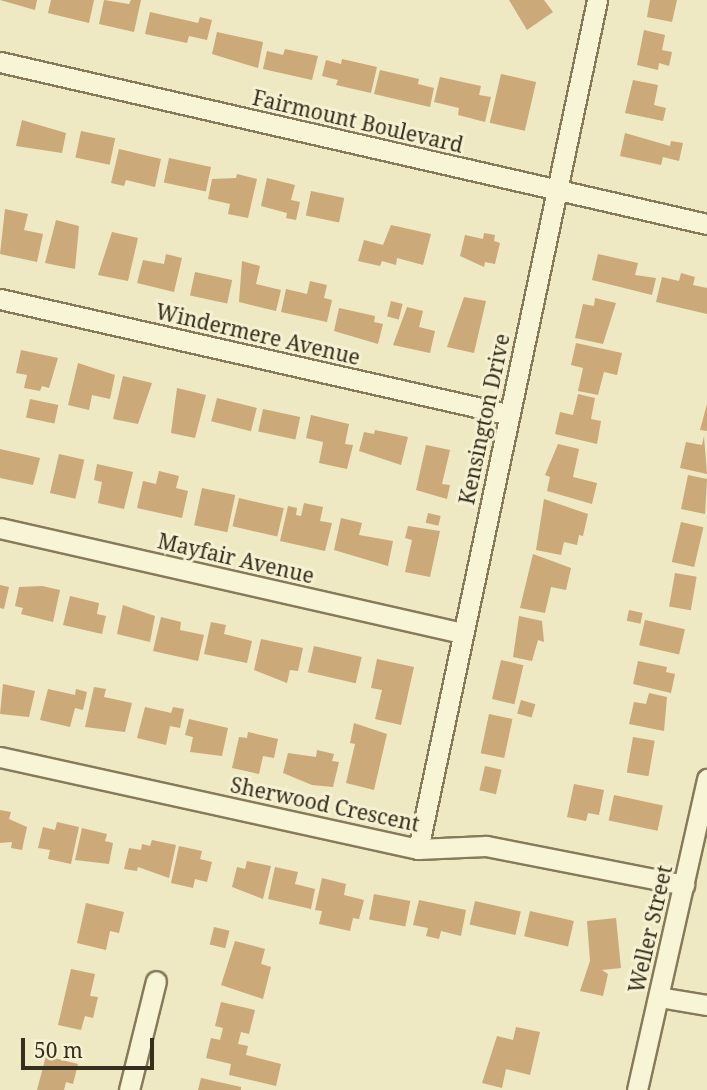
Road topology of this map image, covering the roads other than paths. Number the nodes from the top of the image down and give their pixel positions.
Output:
1 (597, 0) edge
2 (0, 62) edge
3 (558, 190) junction
4 (707, 224) edge
5 (0, 299) edge
6 (507, 414) junction
7 (0, 528) edge
8 (462, 633) junction
9 (0, 757) edge
10 (707, 779) edge
11 (418, 849) junction
12 (684, 885) junction
13 (156, 981) dead end
14 (659, 997) junction
15 (707, 1005) edge
16 (129, 1090) edge
17 (637, 1090) edge

1 - 3 street, Kensington Drive
2 - 3 street, Fairmount Boulevard
3 - 4 street, Fairmount Boulevard
3 - 6 street, Kensington Drive
5 - 6 street, Windermere Avenue
6 - 8 street, Kensington Drive
7 - 8 street, Mayfair Avenue
8 - 11 street, Kensington Drive
9 - 11 street, Sherwood Crescent
10 - 12 street, Weller Street
11 - 12 street, Sherwood Crescent
12 - 14 street, Weller Street
13 - 16 street
14 - 15 street
14 - 17 street, Weller Street

